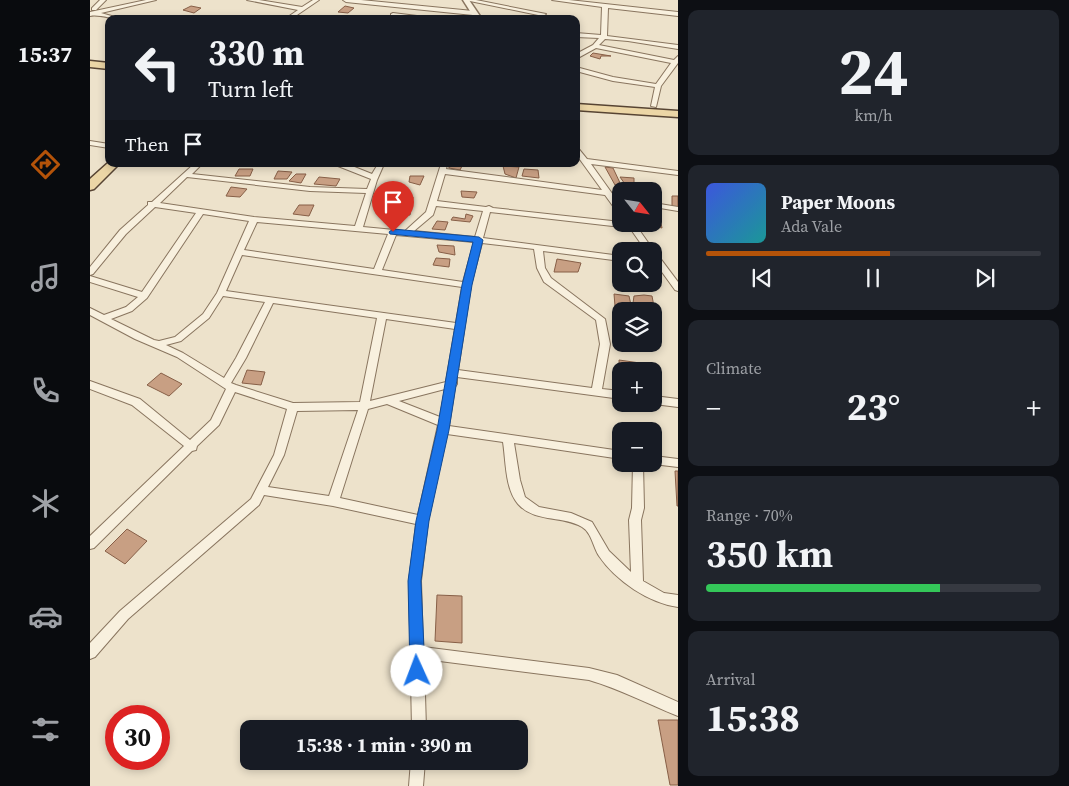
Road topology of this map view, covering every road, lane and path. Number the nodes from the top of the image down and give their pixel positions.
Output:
1 (103, 0) edge
2 (152, 0) edge
3 (250, 0) edge
4 (316, 0) edge
5 (346, 0) edge
6 (467, 0) edge
7 (555, 0) edge
8 (133, 2) edge
9 (401, 5) junction
10 (605, 6) junction
11 (303, 9) junction
12 (92, 11) edge
13 (473, 13) joint
14 (678, 14) edge
15 (106, 15) edge
16 (293, 15) edge
17 (393, 15) edge
18 (538, 15) edge
19 (544, 15) edge
20 (580, 35) edge
21 (604, 37) junction
22 (596, 46) junction
23 (678, 47) edge
24 (580, 55) edge
25 (90, 56) edge
26 (105, 58) edge
27 (676, 60) edge
28 (90, 64) edge
29 (105, 66) edge
30 (580, 70) edge
31 (658, 86) junction
32 (580, 101) edge
33 (654, 106) junction
34 (580, 107) edge
35 (678, 108) edge
36 (678, 114) edge
37 (90, 142) edge
38 (105, 145) edge
39 (581, 159) edge
40 (110, 167) edge
41 (194, 167) edge
42 (348, 167) edge
43 (379, 167) edge
44 (443, 167) edge
45 (678, 174) edge
46 (185, 175) junction
47 (373, 177) junction
48 (90, 186) edge
49 (369, 191) junction
50 (610, 195) junction
51 (612, 198) edge
52 (432, 203) junction
53 (152, 204) junction
54 (662, 206) edge
55 (489, 208) junction
56 (678, 209) edge
57 (201, 211) junction
58 (254, 219) junction
59 (612, 223) edge
60 (358, 229) junction
61 (393, 232) junction
62 (408, 233) junction
63 (479, 240) junction
64 (538, 248) junction
65 (240, 252) junction
66 (90, 255) edge
67 (612, 257) edge
68 (101, 258) junction
69 (662, 269) edge
70 (90, 272) edge
71 (377, 272) junction
72 (90, 279) edge
73 (467, 285) junction
74 (678, 288) edge
75 (220, 293) junction
76 (144, 296) junction
77 (270, 300) junction
78 (90, 311) edge
79 (382, 317) junction
80 (104, 318) junction
81 (460, 327) junction
82 (138, 337) junction
83 (453, 379) junction
84 (90, 385) edge
85 (228, 386) junction
86 (596, 392) junction
87 (612, 395) edge
88 (389, 400) junction
89 (662, 401) edge
90 (678, 403) edge
91 (364, 406) junction
92 (293, 407) junction
93 (444, 426) junction
94 (508, 440) junction
95 (192, 447) junction
96 (612, 454) edge
97 (662, 461) edge
98 (678, 463) edge
99 (638, 472) edge
100 (261, 490) junction
101 (333, 501) junction
102 (422, 521) junction
103 (90, 544) edge
104 (637, 583) junction
105 (678, 601) edge
106 (92, 647) edge
107 (417, 652) junction
108 (678, 709) edge
109 (419, 720) edge
110 (417, 770) edge
111 (416, 786) edge

1 - 12 street
2 - 8 street
3 - 11 street
4 - 11 street
5 - 9 street
6 - 13 street
6 - 18 street
7 - 10 street
7 - 19 street
8 - 12 street
9 - 13 street
9 - 17 street
10 - 14 street
10 - 21 street
11 - 16 street
12 - 15 street
20 - 21 street
21 - 22 street
21 - 23 street
22 - 24 street
22 - 27 street
25 - 26 main road
27 - 31 street
28 - 29 main road
30 - 31 street
31 - 33 street
32 - 33 main road
33 - 35 main road
34 - 36 main road
37 - 38 street
39 - 45 street
39 - 50 street
40 - 48 main road
41 - 46 street
42 - 47 street
43 - 47 street
44 - 50 street
44 - 52 street
46 - 49 street
46 - 53 street
47 - 49 street
49 - 60 street
50 - 51 street
52 - 55 street
52 - 62 street
53 - 57 street
53 - 68 street
54 - 56 street
55 - 59 street
55 - 63 street
57 - 58 street
57 - 76 street
58 - 60 street
58 - 65 street
60 - 61 street
61 - 62 street
61 - 71 street
62 - 63 street
63 - 64 street
63 - 73 street
64 - 67 street
64 - 86 street
65 - 71 street
65 - 75 street
66 - 68 street
68 - 70 street
69 - 74 street
71 - 73 street
72 - 76 street
73 - 81 street
75 - 77 street
75 - 82 street
76 - 80 street
77 - 79 street
77 - 85 street
78 - 80 street
79 - 81 street
79 - 91 street
80 - 82 street
81 - 83 street
82 - 85 street
83 - 86 street
83 - 88 street
83 - 93 street
84 - 95 street
85 - 92 street
85 - 95 street
86 - 87 street
88 - 91 street
88 - 93 street
89 - 90 street
91 - 92 street
91 - 101 street
92 - 100 street
93 - 94 street
93 - 102 street
94 - 96 street
94 - 104 street
95 - 103 street
97 - 98 street
99 - 104 street
100 - 101 street
100 - 106 street
101 - 102 street
102 - 107 street
104 - 105 street
107 - 108 street
107 - 109 street
110 - 111 street

